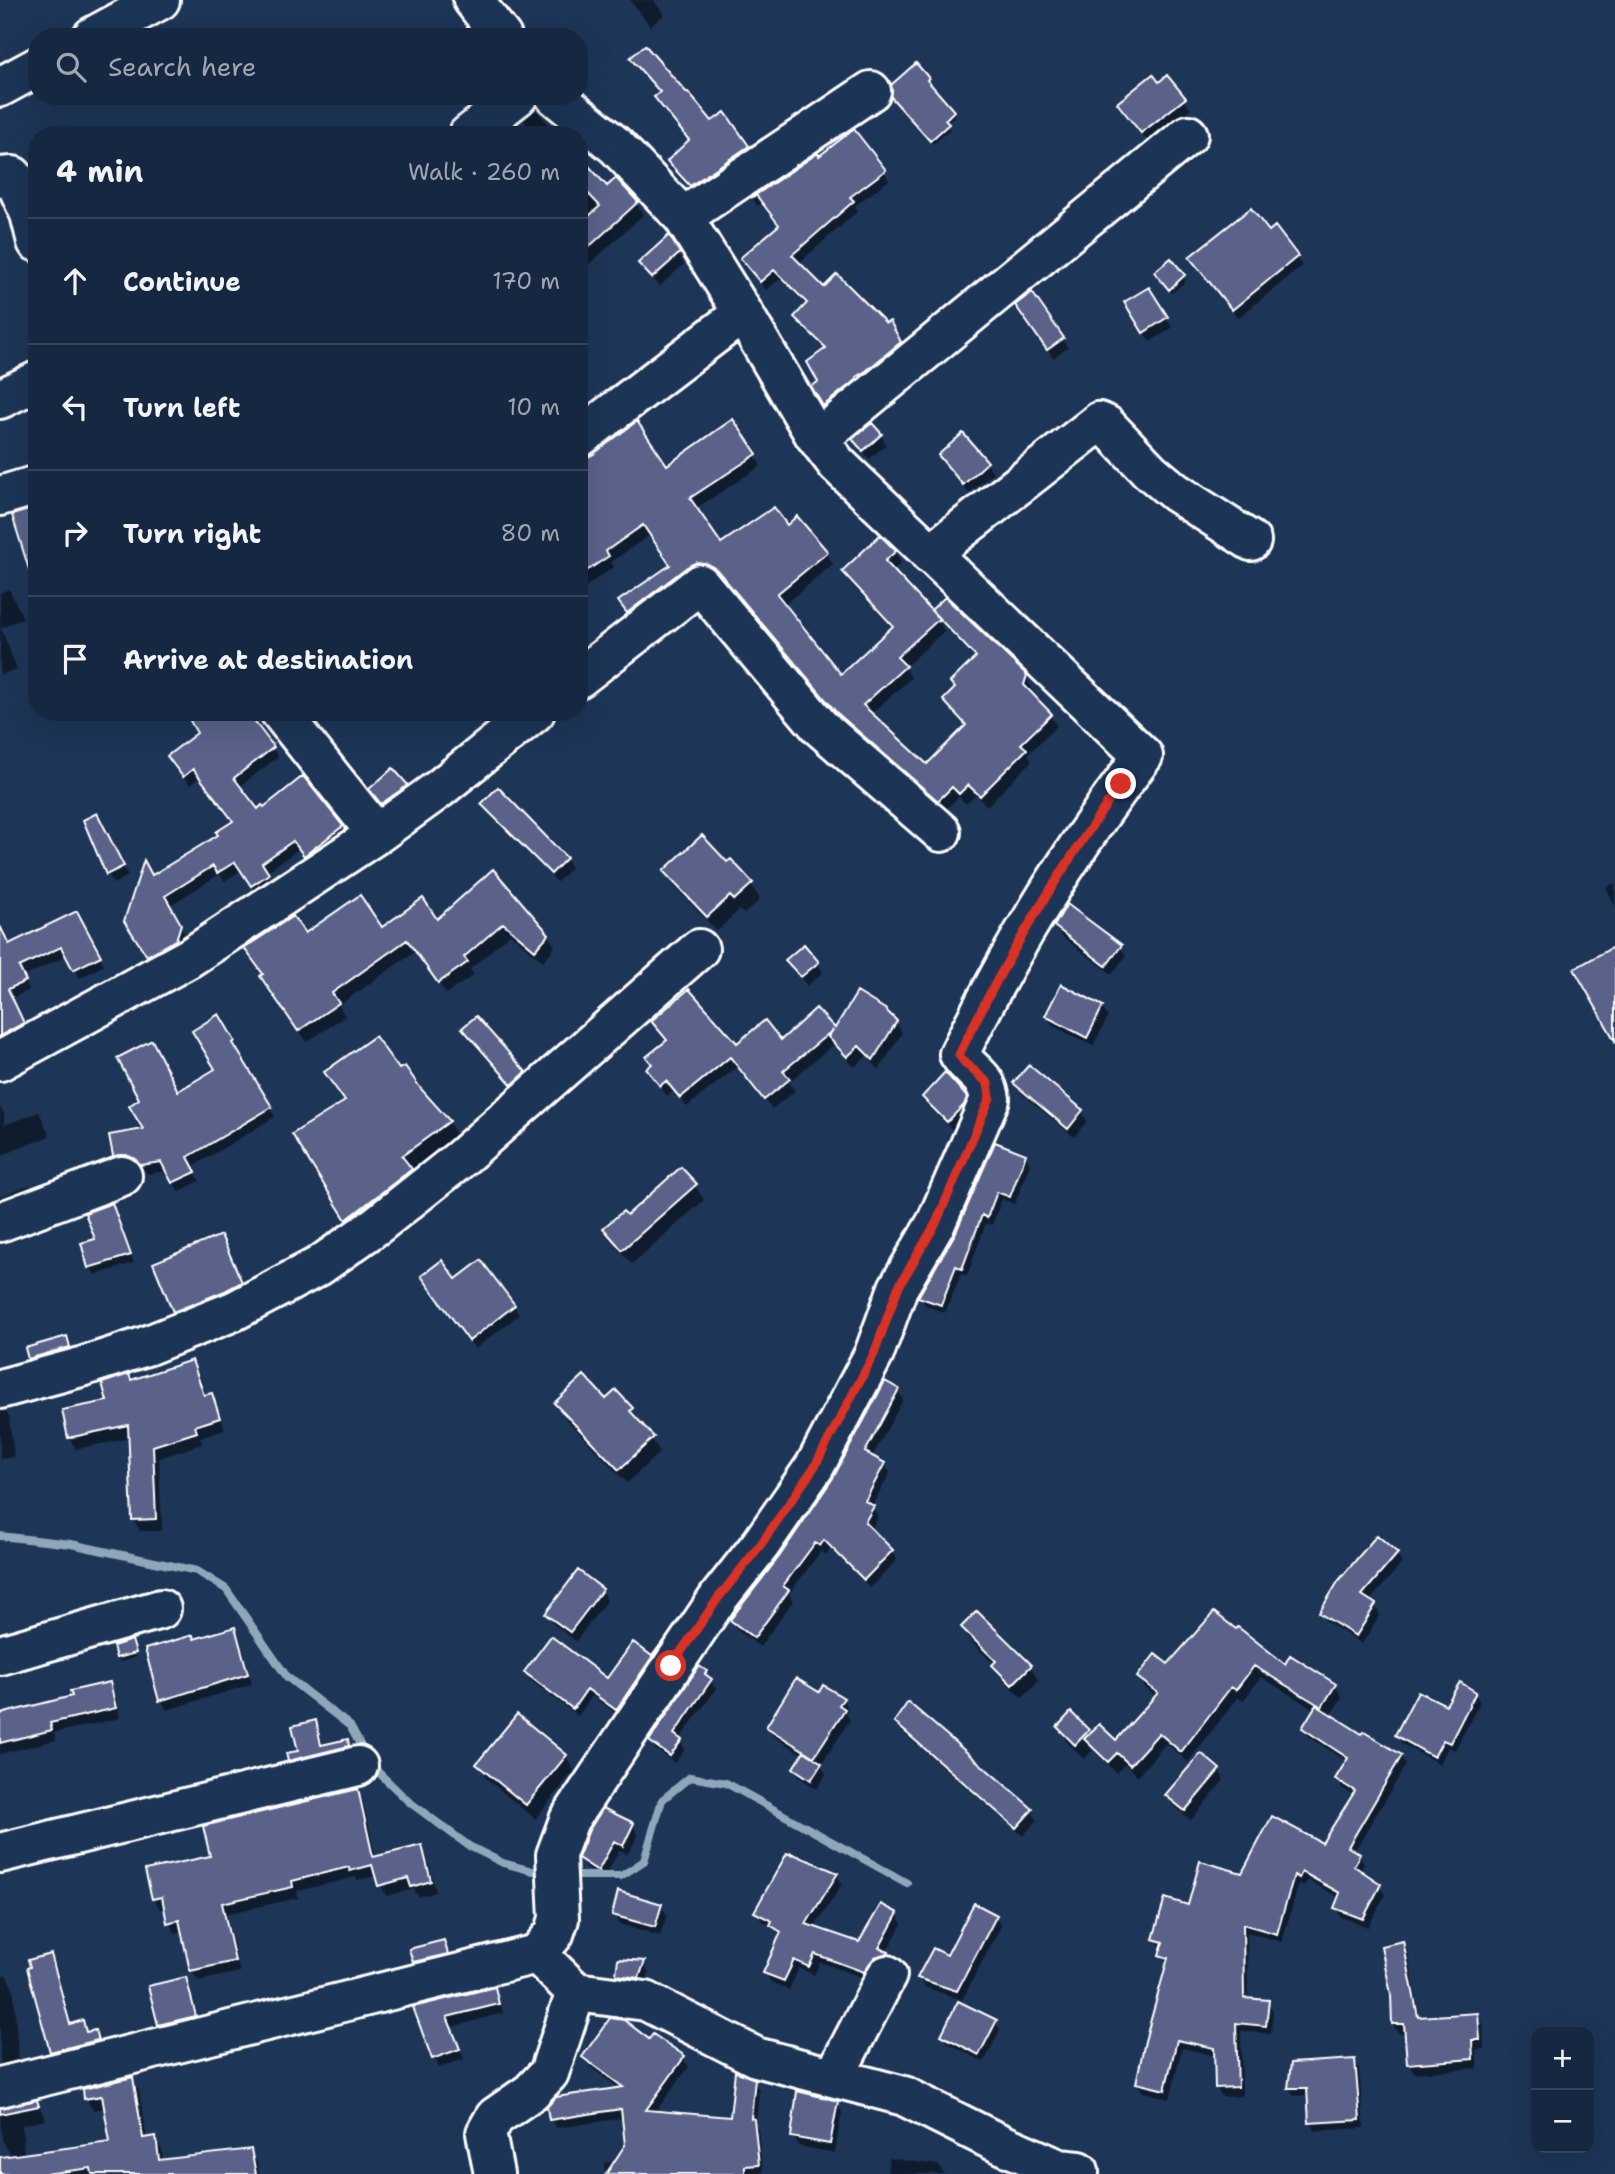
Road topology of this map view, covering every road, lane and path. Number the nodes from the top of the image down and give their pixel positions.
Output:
1 (160, 0) edge
2 (474, 0) edge
3 (109, 28) edge
4 (495, 28) edge
5 (28, 72) edge
6 (0, 87) edge
7 (872, 92) dead end
8 (506, 105) edge
9 (566, 105) edge
10 (480, 126) edge
11 (1188, 135) dead end
12 (0, 177) edge
13 (28, 210) edge
14 (683, 217) junction
15 (743, 313) junction
16 (28, 385) edge
17 (0, 399) edge
18 (588, 431) edge
19 (818, 439) junction
20 (28, 488) edge
21 (0, 496) edge
22 (1251, 541) dead end
23 (930, 554) junction
24 (588, 671) edge
25 (287, 721) edge
26 (524, 721) edge
27 (941, 832) dead end
28 (377, 834) junction
29 (699, 949) dead end
30 (0, 1061) edge
31 (121, 1177) dead end
32 (0, 1222) edge
33 (0, 1389) edge
34 (161, 1609) dead end
35 (0, 1655) edge
36 (358, 1766) dead end
37 (0, 1853) edge
38 (537, 1954) junction
39 (887, 1975) dead end
40 (576, 1992) junction
41 (834, 2077) junction
42 (0, 2087) edge
43 (494, 2174) edge
44 (1079, 2174) edge

1 - 3 street
2 - 4 street
5 - 6 street
7 - 14 street
8 - 10 street
9 - 14 street
11 - 19 street
12 - 13 street
14 - 15 street
15 - 18 street
15 - 19 street
16 - 17 street
19 - 23 street
20 - 21 street
22 - 23 street
23 - 38 street
24 - 27 street
25 - 28 street
26 - 28 street
28 - 30 street
29 - 33 street
31 - 32 street
34 - 35 street
36 - 37 street
38 - 40 street
38 - 42 street
39 - 41 street
40 - 41 street
40 - 43 street
41 - 44 street

